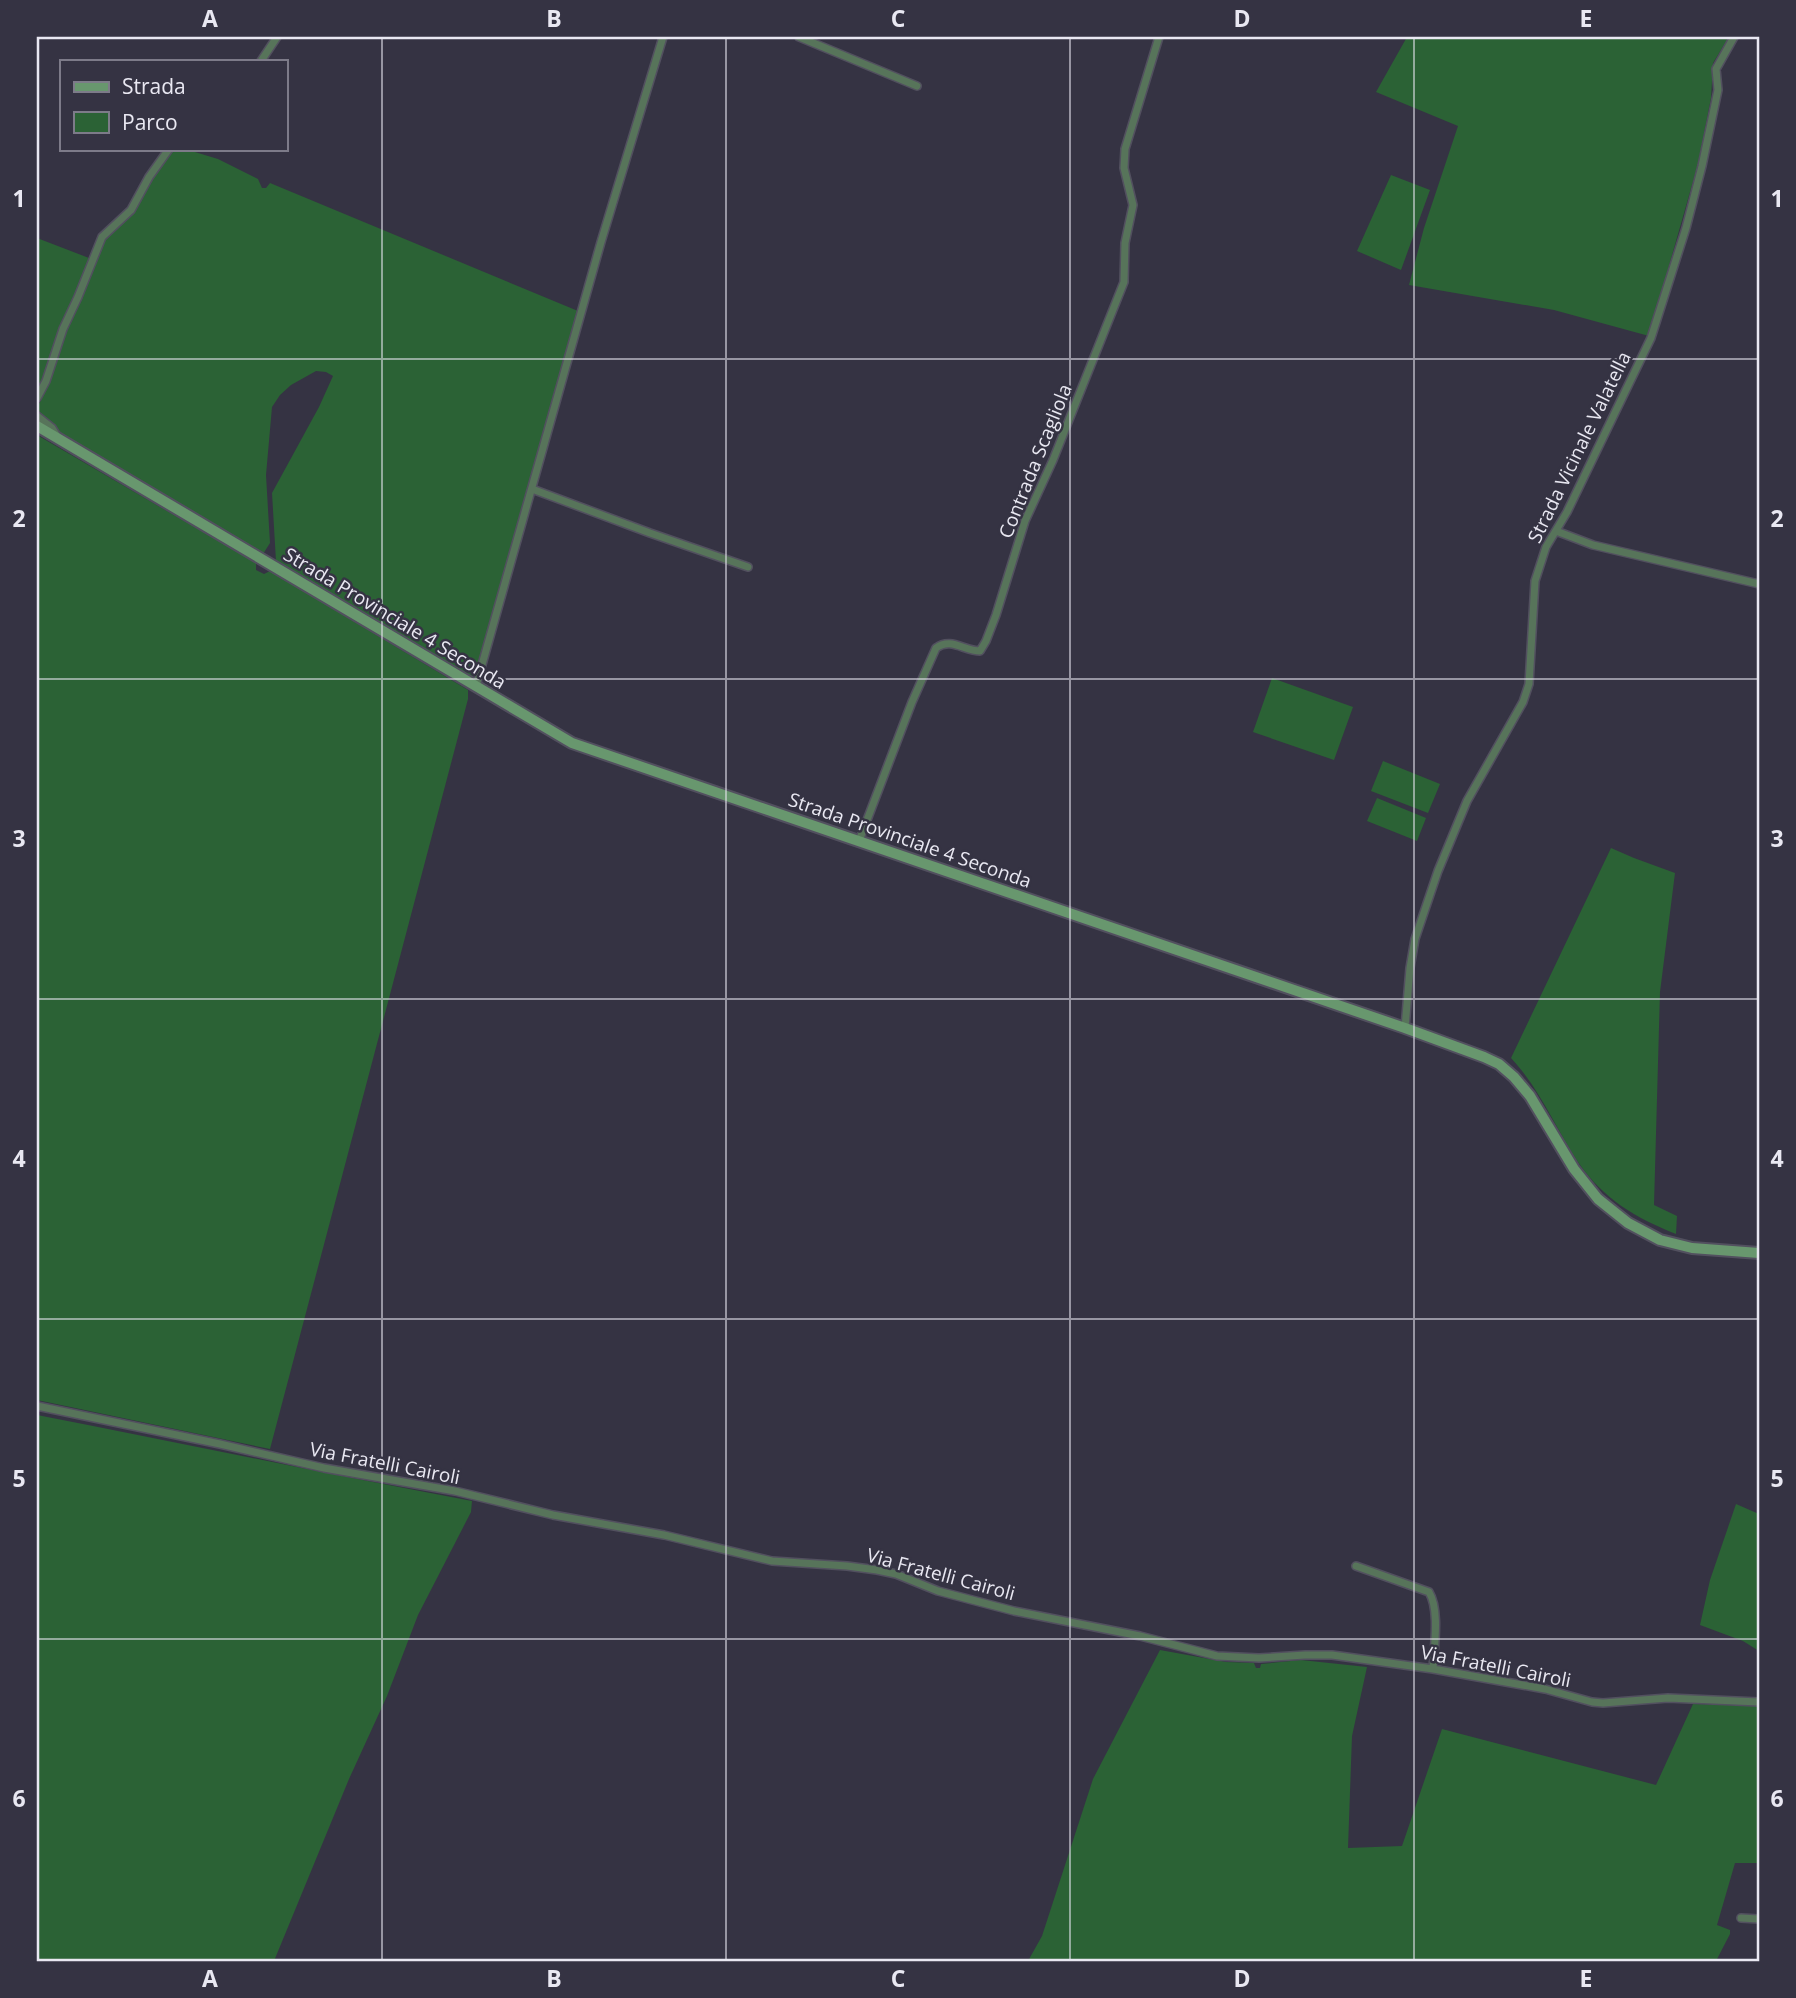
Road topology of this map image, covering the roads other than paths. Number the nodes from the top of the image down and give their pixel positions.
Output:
1 (277, 37) edge
2 (663, 37) edge
3 (799, 37) edge
4 (1159, 37) edge
5 (1734, 37) edge
6 (262, 60) edge
7 (917, 86) dead end
8 (168, 150) edge
9 (37, 398) edge
10 (37, 416) edge
11 (37, 426) edge
12 (60, 440) junction
13 (532, 489) junction
14 (1556, 531) junction
15 (748, 567) dead end
16 (1759, 584) edge
17 (476, 686) junction
18 (859, 841) junction
19 (1405, 1028) junction
20 (1759, 1253) edge
21 (37, 1406) edge
22 (1356, 1566) dead end
23 (1433, 1669) junction
24 (1759, 1702) edge
25 (1741, 1918) dead end
26 (1759, 1919) edge

1 - 6 street
2 - 13 street
3 - 7 street
4 - 18 street, Contrada Scagliola
5 - 14 street, Strada Vicinale Valatella
8 - 9 street
10 - 12 street
11 - 12 street, Strada Provinciale 4 Seconda
12 - 17 street, Strada Provinciale 4 Seconda
13 - 15 street
13 - 17 street
14 - 16 street
14 - 19 street, Strada Vicinale Valatella
17 - 18 street, Strada Provinciale 4 Seconda
18 - 19 street, Strada Provinciale 4 Seconda
19 - 20 street, Strada Provinciale 4 Seconda
21 - 23 street, Via Fratelli Cairoli
22 - 23 street
23 - 24 street, Via Fratelli Cairoli
25 - 26 street

